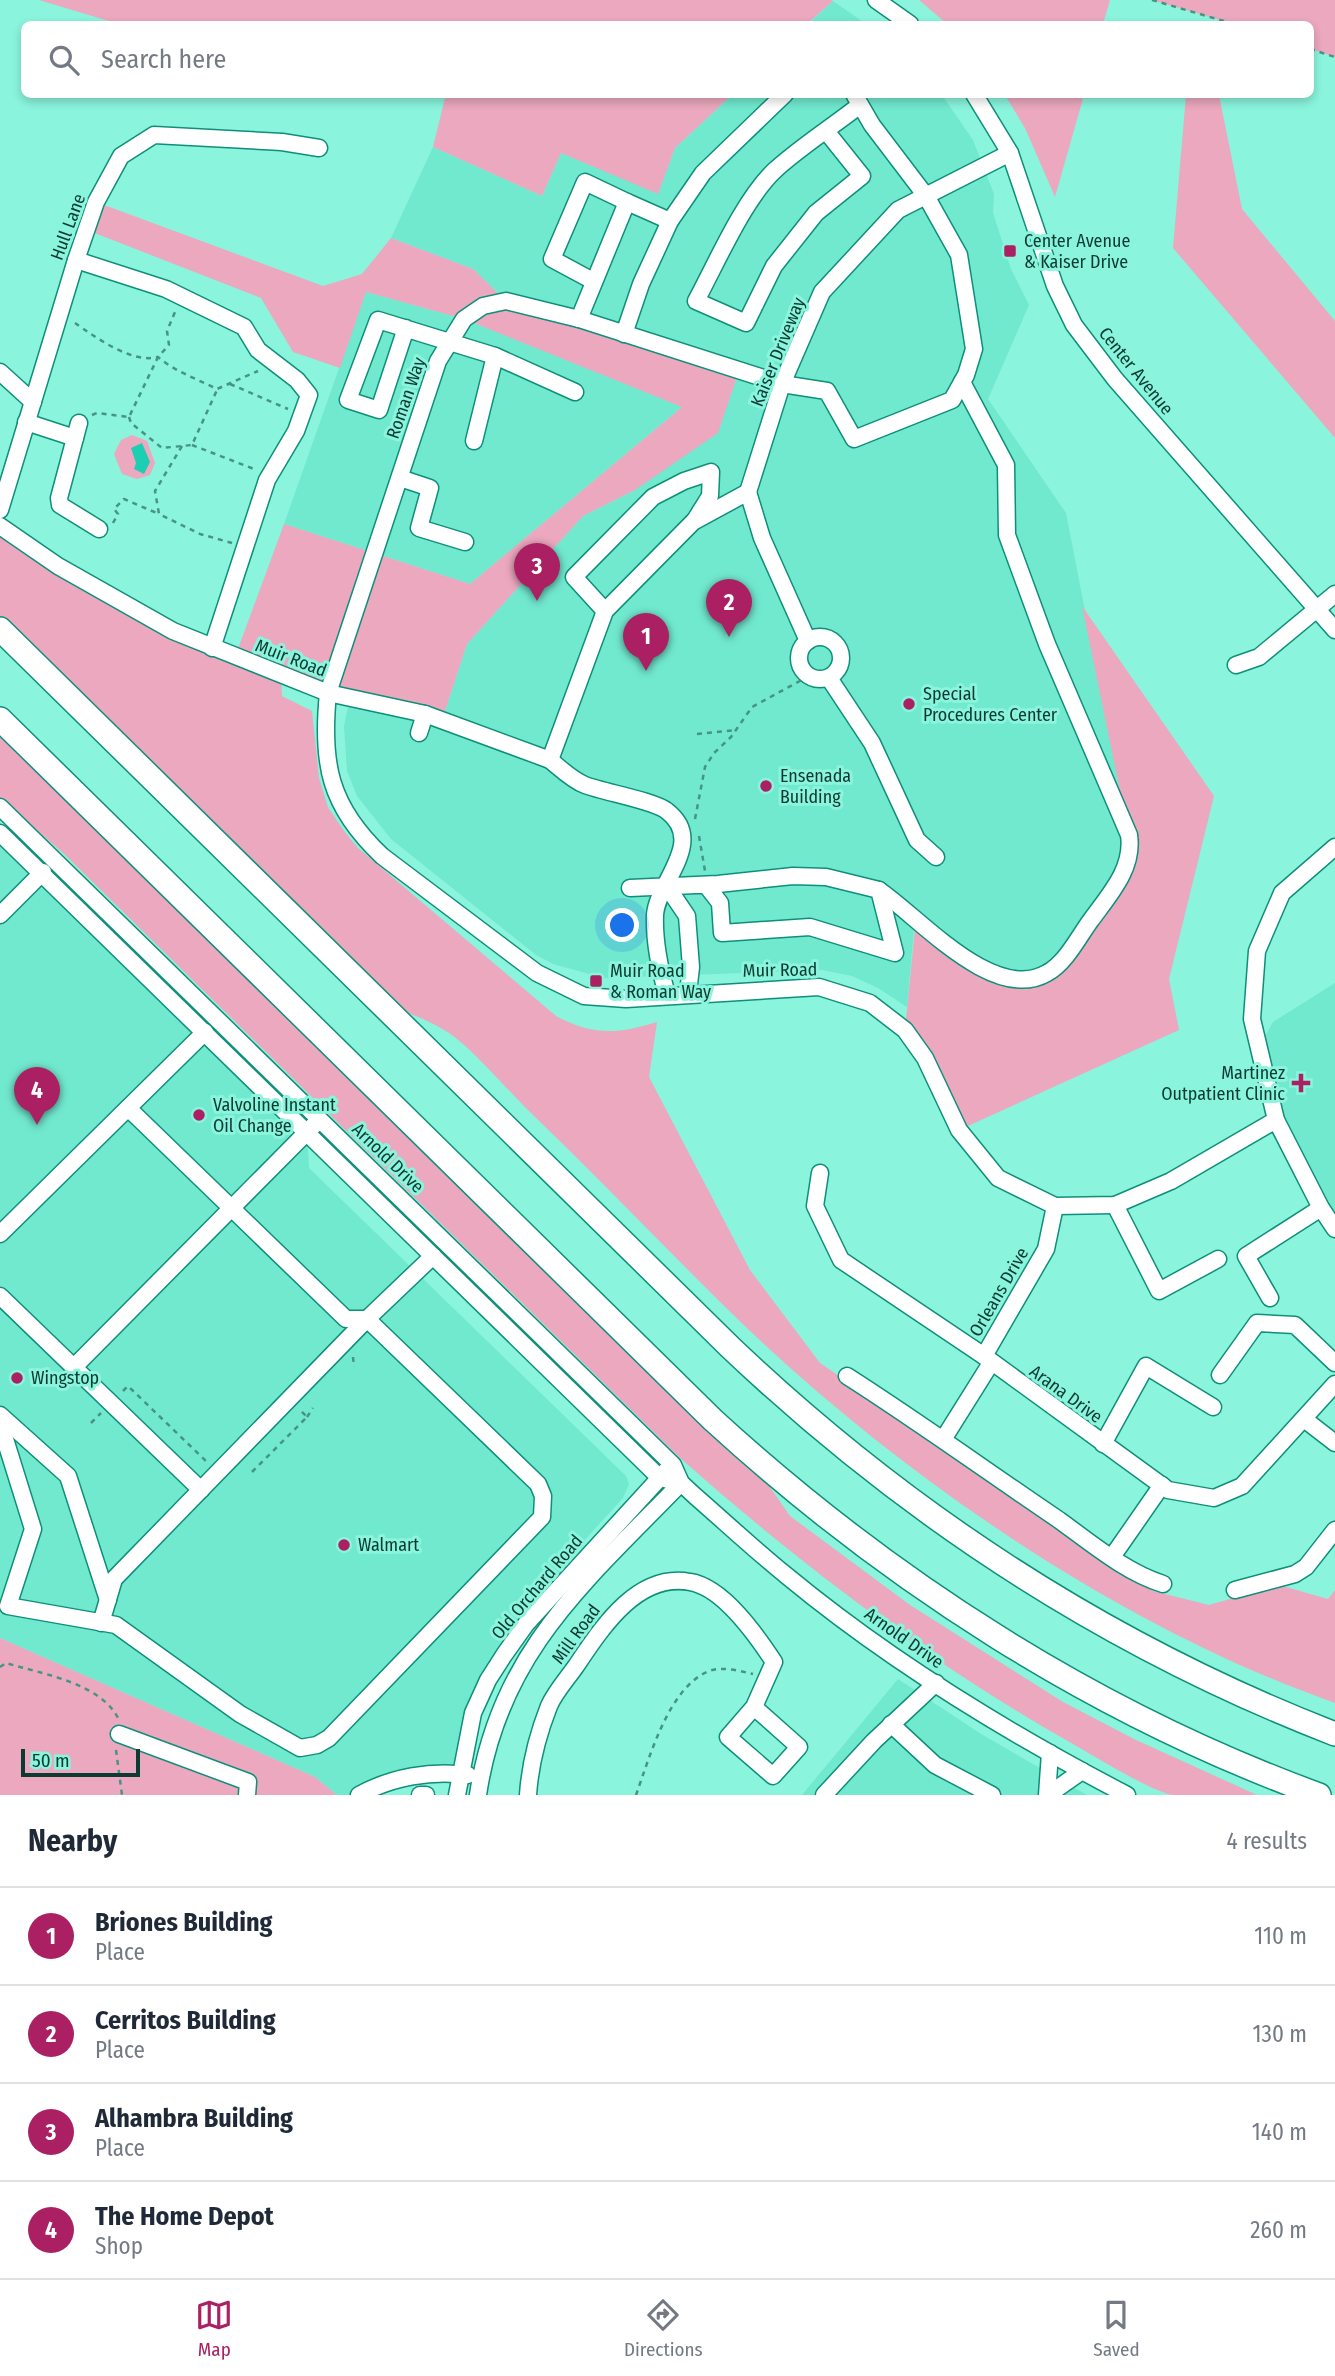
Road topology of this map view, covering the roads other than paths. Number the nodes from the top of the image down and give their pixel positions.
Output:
1 (876, 0) edge
2 (906, 21) edge
3 (781, 98) edge
4 (976, 98) edge
5 (857, 100) edge
6 (826, 131) junction
7 (319, 148) dead end
8 (1010, 153) junction
9 (926, 196) junction
10 (627, 202) junction
11 (670, 221) junction
12 (76, 260) junction
13 (593, 281) junction
14 (579, 319) junction
15 (406, 328) junction
16 (624, 334) junction
17 (450, 341) junction
18 (495, 356) junction
19 (0, 372) edge
20 (962, 382) junction
21 (782, 384) junction
22 (575, 392) dead end
23 (33, 402) junction
24 (26, 422) junction
25 (474, 441) dead end
26 (400, 478) junction
27 (748, 492) junction
28 (0, 510) edge
29 (694, 522) junction
30 (0, 526) edge
31 (99, 529) road end
32 (465, 542) dead end
33 (1335, 594) edge
34 (1317, 610) junction
35 (605, 611) junction
36 (0, 629) edge
37 (1335, 631) edge
38 (808, 641) junction
39 (212, 648) junction
40 (1236, 665) dead end
41 (829, 677) junction
42 (328, 693) junction
43 (425, 714) junction
44 (0, 719) edge
45 (419, 733) dead end
46 (550, 760) junction
47 (0, 807) edge
48 (0, 832) edge
49 (1335, 847) edge
50 (936, 857) dead end
51 (43, 872) junction
52 (706, 885) junction
53 (630, 888) dead end
54 (879, 890) junction
55 (668, 894) junction
56 (0, 915) edge
57 (688, 993) junction
58 (667, 995) junction
59 (205, 1032) junction
60 (128, 1108) junction
61 (321, 1119) junction
62 (1276, 1120) junction
63 (307, 1132) junction
64 (821, 1172) dead end
65 (1115, 1205) junction
66 (1055, 1206) junction
67 (1321, 1208) junction
68 (232, 1209) junction
69 (1335, 1229) edge
70 (0, 1234) edge
71 (433, 1256) junction
72 (1218, 1259) dead end
73 (0, 1296) edge
74 (1270, 1298) dead end
75 (367, 1319) junction
76 (988, 1360) junction
77 (1335, 1363) edge
78 (74, 1367) junction
79 (1220, 1375) dead end
80 (847, 1376) dead end
81 (1335, 1384) edge
82 (1213, 1407) dead end
83 (0, 1415) edge
84 (1304, 1419) junction
85 (0, 1423) edge
86 (944, 1438) junction
87 (1335, 1443) edge
88 (1103, 1444) junction
89 (673, 1465) junction
90 (660, 1478) junction
91 (681, 1483) junction
92 (1161, 1485) junction
93 (201, 1490) junction
94 (1335, 1530) edge
95 (1112, 1557) junction
96 (1163, 1584) dead end
97 (1235, 1590) dead end
98 (108, 1600) junction
99 (101, 1623) junction
100 (936, 1684) junction
101 (754, 1707) junction
102 (891, 1724) junction
103 (119, 1734) road end
104 (1335, 1734) edge
105 (1050, 1753) junction
106 (1082, 1771) junction
107 (459, 1774) junction
108 (481, 1777) junction
109 (247, 1795) edge
110 (359, 1795) edge
111 (420, 1795) edge
112 (426, 1795) edge
113 (457, 1795) edge
114 (478, 1795) edge
115 (528, 1795) edge
116 (824, 1795) edge
117 (992, 1795) edge
118 (1047, 1795) edge
119 (1127, 1795) edge
120 (1319, 1795) edge

1 - 2 street
3 - 11 street
4 - 8 street, Center Avenue
5 - 6 street
5 - 9 street
6 - 6 street
7 - 12 street, Hull Lane
8 - 9 street, Kaiser Driveway
8 - 34 street, Center Avenue
9 - 20 street
9 - 21 street, Kaiser Driveway
10 - 11 street
10 - 13 street
10 - 13 street
11 - 16 street
12 - 23 street, Hull Lane
12 - 39 street
13 - 14 street
14 - 16 street, Roman Way
14 - 17 street, Roman Way
15 - 15 street
15 - 17 street
16 - 21 street, Roman Way
17 - 18 street
17 - 26 street, Roman Way
18 - 22 street
18 - 25 street
19 - 23 street
20 - 21 street, Roman Way
20 - 54 street
21 - 27 street, Kaiser Driveway
23 - 24 street, Hull Lane
24 - 28 street, Hull Lane
24 - 31 street
26 - 32 street
26 - 42 street, Roman Way
27 - 29 street
27 - 38 street
29 - 35 street
29 - 35 street
30 - 39 street, Muir Road
33 - 34 street
34 - 37 street, Center Avenue
34 - 40 street
35 - 46 street
36 - 104 highway
38 - 41 street
38 - 41 street
39 - 42 street, Muir Road
41 - 50 street
42 - 43 street
42 - 58 street, Muir Road
43 - 45 street
43 - 46 street
44 - 120 highway
46 - 55 street
47 - 61 street, Arnold Drive
48 - 51 street
49 - 62 street
51 - 56 street
51 - 59 street
52 - 54 street
52 - 54 street
52 - 55 street
53 - 55 street
55 - 57 street
55 - 58 street
57 - 58 street, Muir Road
57 - 66 street, Muir Road
59 - 60 street
59 - 63 street
60 - 68 street
60 - 70 street
61 - 63 street
61 - 89 street, Arnold Drive
62 - 65 street, Muir Road
62 - 67 street
63 - 68 street
63 - 71 street
64 - 76 street, Arana Drive
65 - 66 street, Muir Road
65 - 72 street
66 - 76 street, Orleans Drive
67 - 69 street
67 - 74 street
68 - 75 street
68 - 78 street
71 - 75 street
71 - 90 street
73 - 78 street
75 - 93 street
75 - 99 street
76 - 86 street, Orleans Drive
76 - 88 street, Arana Drive
77 - 79 street
78 - 93 street
80 - 86 street
81 - 84 street, Arana Drive
82 - 88 street
83 - 98 street
84 - 87 street
84 - 92 street, Arana Drive
85 - 99 street
86 - 95 street
88 - 92 street, Arana Drive
89 - 90 street, Old Orchard Road
89 - 91 street, Arnold Drive
90 - 91 street, Arnold Drive
90 - 107 street, Old Orchard Road
91 - 100 street, Arnold Drive
91 - 108 street, Old Orchard Road
92 - 95 street
93 - 98 street
94 - 97 street
95 - 96 street
98 - 99 street
100 - 102 street
100 - 105 street, Arnold Drive
101 - 101 street, Mill Road
101 - 115 street, Mill Road
102 - 116 street
102 - 117 street
103 - 109 street
105 - 106 street, Arnold Drive
105 - 118 street
106 - 118 street
106 - 119 street, Arnold Drive
107 - 108 street
107 - 110 street
107 - 113 street, Old Orchard Road
108 - 114 street, Old Orchard Road
111 - 112 street

